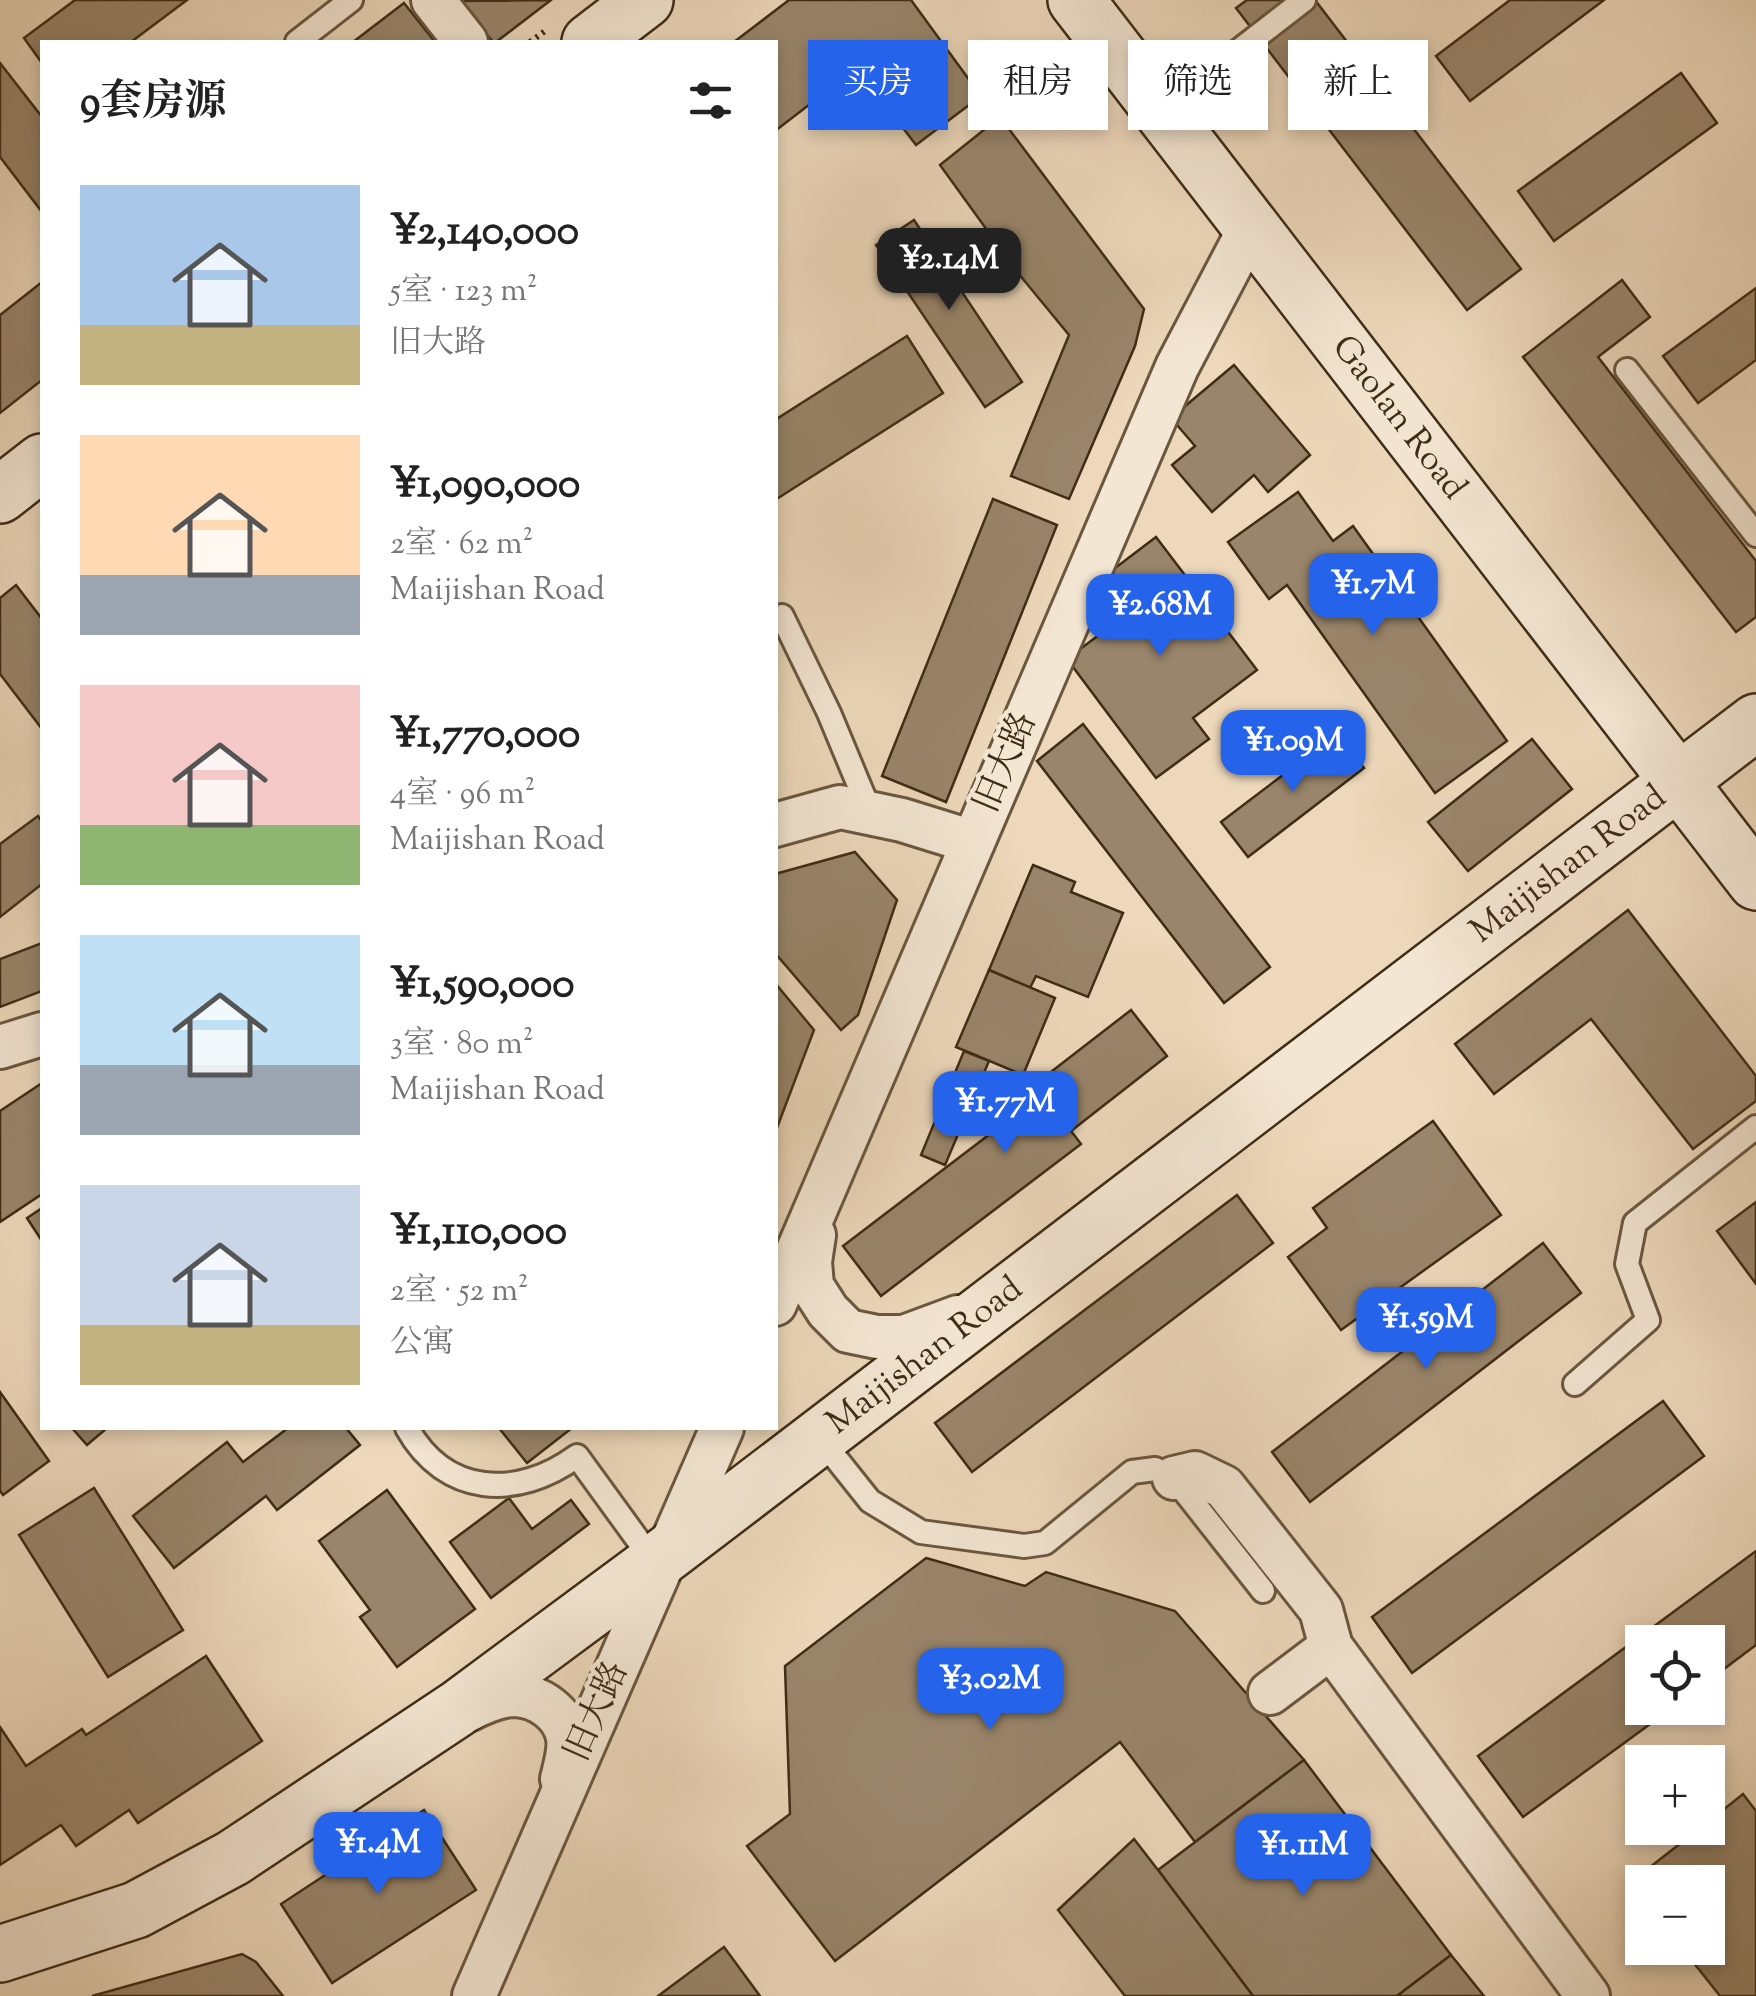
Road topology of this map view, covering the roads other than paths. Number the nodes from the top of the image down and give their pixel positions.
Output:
1 (351, 0) edge
2 (433, 0) edge
3 (645, 0) edge
4 (1076, 0) edge
5 (1304, 0) edge
6 (299, 40) edge
7 (464, 40) edge
8 (593, 40) edge
9 (1252, 40) edge
10 (1128, 67) edge
11 (1176, 130) edge
12 (1250, 228) junction
13 (1627, 370) dead end
14 (40, 464) edge
15 (0, 495) edge
16 (1756, 535) edge
17 (778, 618) edge
18 (1756, 722) edge
19 (1678, 781) junction
20 (871, 814) junction
21 (778, 824) edge
22 (973, 842) junction
23 (1756, 882) edge
24 (40, 1035) edge
25 (0, 1047) edge
26 (1756, 1127) edge
27 (835, 1166) junction
28 (1032, 1274) junction
29 (778, 1294) edge
30 (1575, 1384) dead end
31 (408, 1430) edge
32 (721, 1430) edge
33 (819, 1437) junction
34 (1174, 1478) junction
35 (662, 1557) junction
36 (1263, 1591) dead end
37 (1331, 1647) junction
38 (1270, 1693) dead end
39 (387, 1755) junction
40 (552, 1818) junction
41 (0, 1954) edge
42 (475, 1995) edge
43 (1588, 1996) edge

1 - 6 lane
2 - 7 street
3 - 8 street
4 - 10 street, Gaolan Road
5 - 9 lane
11 - 12 street, Gaolan Road
12 - 19 street, Gaolan Road
12 - 22 street, 旧大路
13 - 16 lane
14 - 15 street
17 - 20 lane
18 - 19 street, Maijishan Road
19 - 23 street, Gaolan Road
19 - 28 street, Maijishan Road
20 - 21 street
20 - 22 street
22 - 27 street, 旧大路
24 - 25 street
26 - 30 lane
27 - 28 street
27 - 29 street, 旧大路
28 - 33 street, Maijishan Road
31 - 35 lane
32 - 35 street, 旧大路
33 - 34 lane
33 - 35 street, Maijishan Road
34 - 36 lane
34 - 37 street
35 - 39 street, Maijishan Road
35 - 40 street, 旧大路
37 - 38 street
37 - 43 street
39 - 40 street
39 - 41 street, Maijishan Road
40 - 42 street, 旧大路

